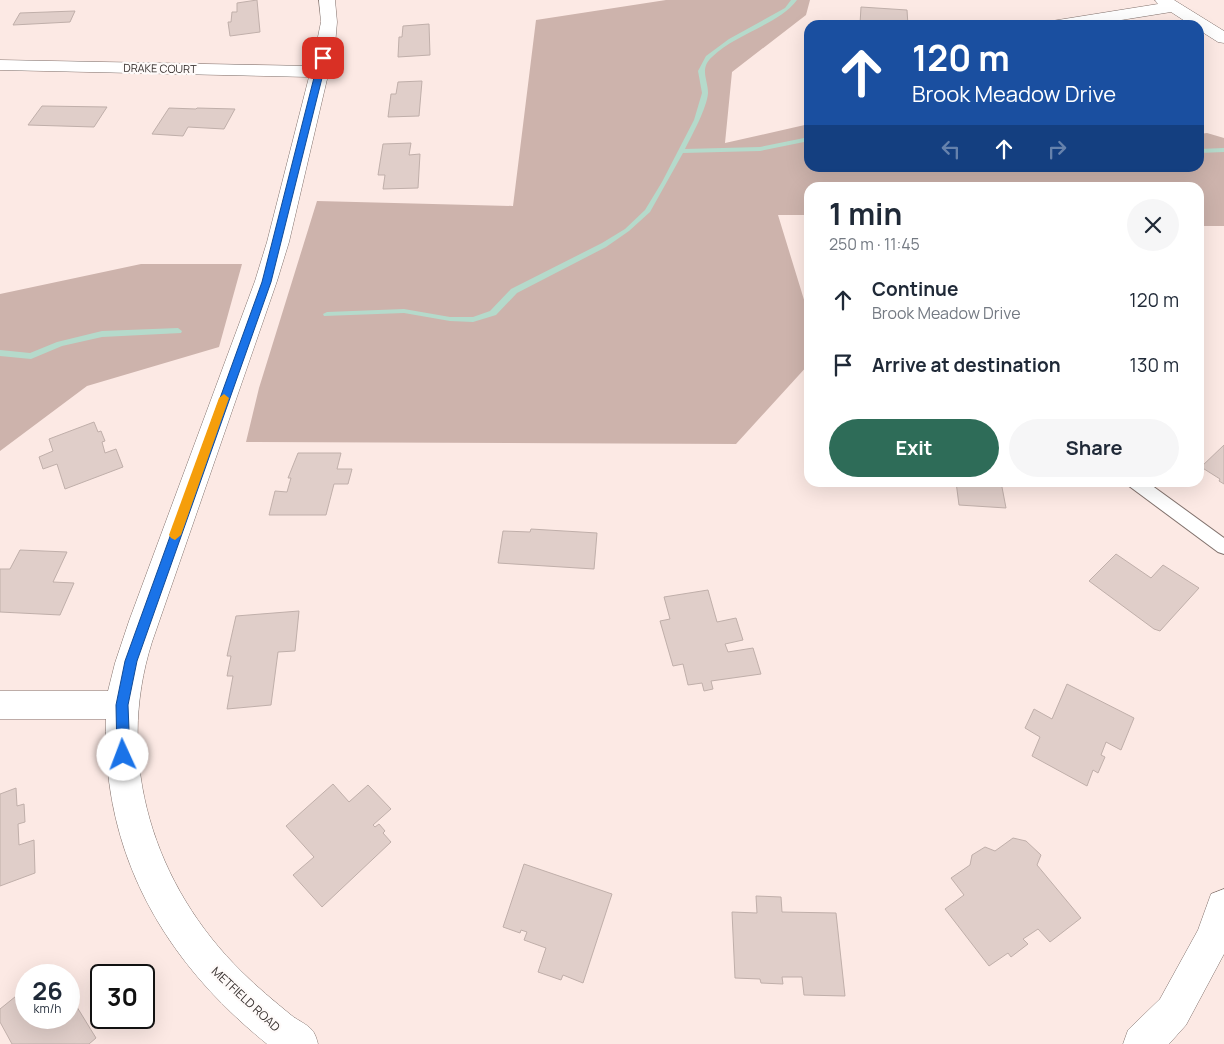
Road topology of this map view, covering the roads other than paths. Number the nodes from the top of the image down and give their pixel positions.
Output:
1 (327, 0) edge
2 (1168, 4) edge
3 (1084, 20) edge
4 (1194, 20) edge
5 (1204, 26) edge
6 (1224, 38) edge
7 (0, 65) edge
8 (320, 72) junction
9 (1142, 487) edge
10 (1224, 547) edge
11 (0, 705) edge
12 (122, 705) junction
13 (1224, 907) edge
14 (1218, 944) edge
15 (299, 1044) edge
16 (1142, 1044) edge

1 - 8 street, METFIELD ROAD
2 - 3 street
2 - 4 street
5 - 6 street
7 - 8 street, DRAKE COURT
8 - 12 street, METFIELD ROAD
9 - 10 lane
11 - 12 street
12 - 15 street, METFIELD ROAD
13 - 14 street
14 - 16 street

